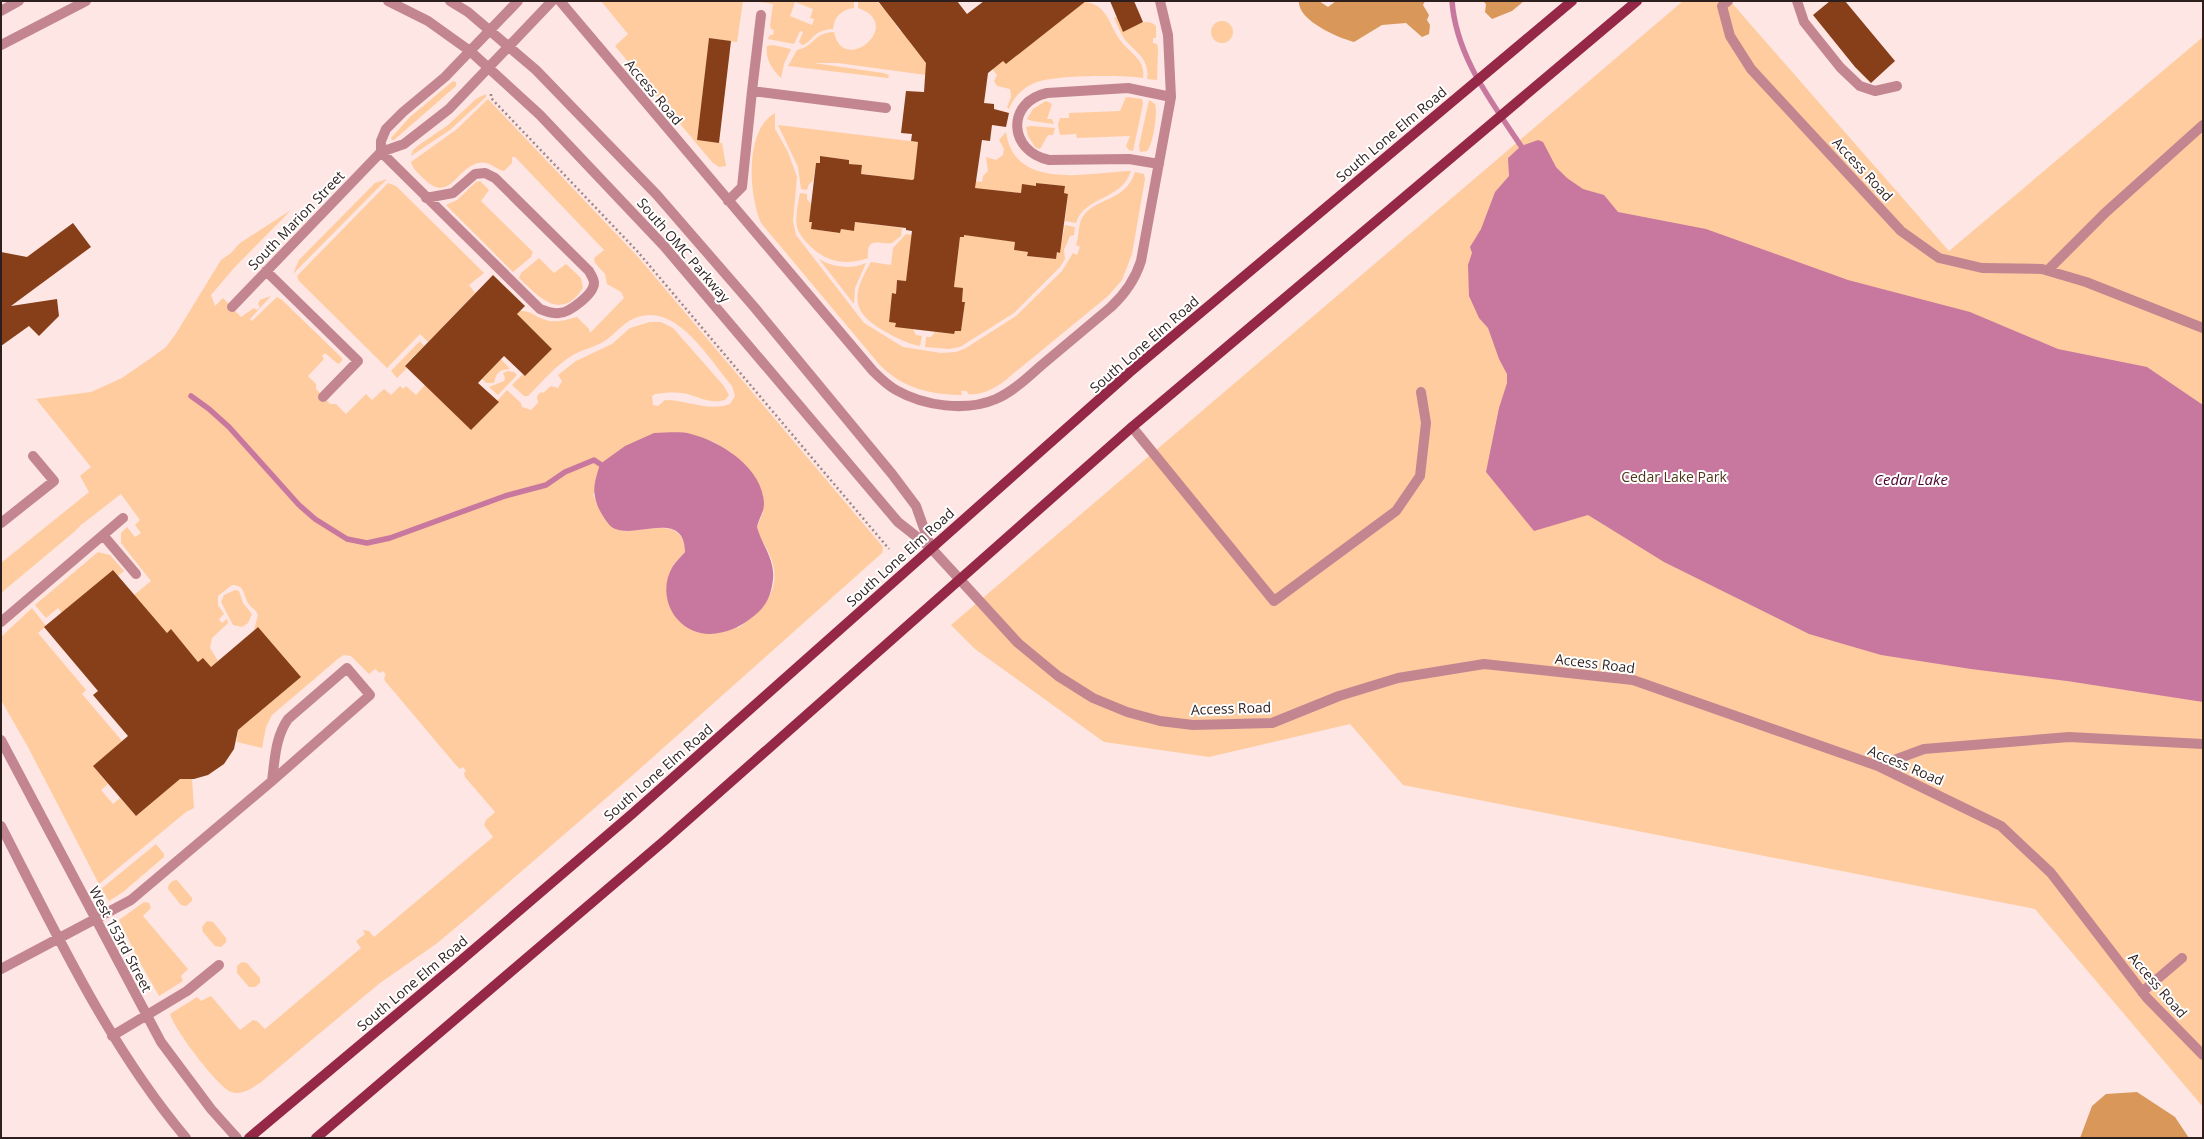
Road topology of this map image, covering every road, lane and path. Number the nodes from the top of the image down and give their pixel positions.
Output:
1 (19, 1) edge
2 (86, 1) edge
3 (388, 1) edge
4 (450, 1) edge
5 (518, 1) edge
6 (552, 1) edge
7 (560, 1) edge
8 (1160, 1) edge
9 (1572, 1) edge
10 (1637, 1) edge
11 (1728, 1) edge
12 (1797, 1) edge
13 (1, 11) edge
14 (761, 15) dead end
15 (490, 31) junction
16 (1, 45) edge
17 (509, 47) junction
18 (470, 51) junction
19 (490, 67) junction
20 (1897, 86) dead end
21 (752, 92) junction
22 (491, 94) dead end
23 (1170, 97) junction
24 (886, 108) dead end
25 (2203, 125) edge
26 (381, 152) junction
27 (1159, 164) junction
28 (426, 198) junction
29 (728, 201) junction
30 (2048, 270) junction
31 (266, 271) junction
32 (232, 307) dead end
33 (2203, 328) edge
34 (1421, 392) dead end
35 (323, 397) dead end
36 (1132, 427) junction
37 (33, 456) dead end
38 (123, 518) dead end
39 (1, 523) edge
40 (103, 535) junction
41 (931, 548) junction
42 (889, 549) dead end
43 (136, 574) dead end
44 (959, 579) junction
45 (1, 622) edge
46 (1, 740) edge
47 (2203, 744) edge
48 (1878, 766) junction
49 (272, 781) junction
50 (1, 826) edge
51 (94, 920) junction
52 (59, 938) junction
53 (2182, 958) dead end
54 (219, 965) dead end
55 (1, 969) edge
56 (2142, 992) junction
57 (147, 1017) junction
58 (112, 1036) junction
59 (2203, 1055) edge
60 (186, 1138) edge
61 (237, 1138) edge
62 (250, 1138) edge
63 (316, 1138) edge

1 - 13 street
2 - 16 street
3 - 18 street, South OMC Parkway
4 - 15 street, South OMC Parkway
5 - 15 street
6 - 17 street, South Marion Street
7 - 29 street, Access Road
8 - 23 street, Access Road
9 - 41 main road, South Lone Elm Road
10 - 36 main road
11 - 30 street, Access Road
12 - 20 street
14 - 21 street
15 - 17 street, South OMC Parkway
15 - 18 street
17 - 19 street, South Marion Street
17 - 41 street, South OMC Parkway
18 - 19 street, South OMC Parkway
18 - 26 street
19 - 26 street, South Marion Street
19 - 41 street, South OMC Parkway
21 - 24 street
21 - 29 street
22 - 42 path
23 - 27 street, Access Road
23 - 27 street
25 - 30 street
26 - 28 street
26 - 31 street, South Marion Street
27 - 29 street, Access Road
28 - 28 street
30 - 33 street, Access Road
31 - 32 street, South Marion Street
31 - 35 street
34 - 36 street
36 - 44 main road
37 - 39 street
38 - 40 street
40 - 43 street
40 - 45 street
41 - 44 street, South OMC Parkway
41 - 62 main road, South Lone Elm Road
44 - 48 street, Access Road
44 - 63 main road
46 - 51 street, West 153rd Street
47 - 48 street
48 - 56 street, Access Road
49 - 49 street
49 - 51 street
50 - 52 street
51 - 52 street
51 - 57 street, West 153rd Street
52 - 55 street
52 - 58 street
53 - 56 street
54 - 57 street
56 - 59 street, Access Road
57 - 58 street
57 - 61 street, West 153rd Street
58 - 60 street

